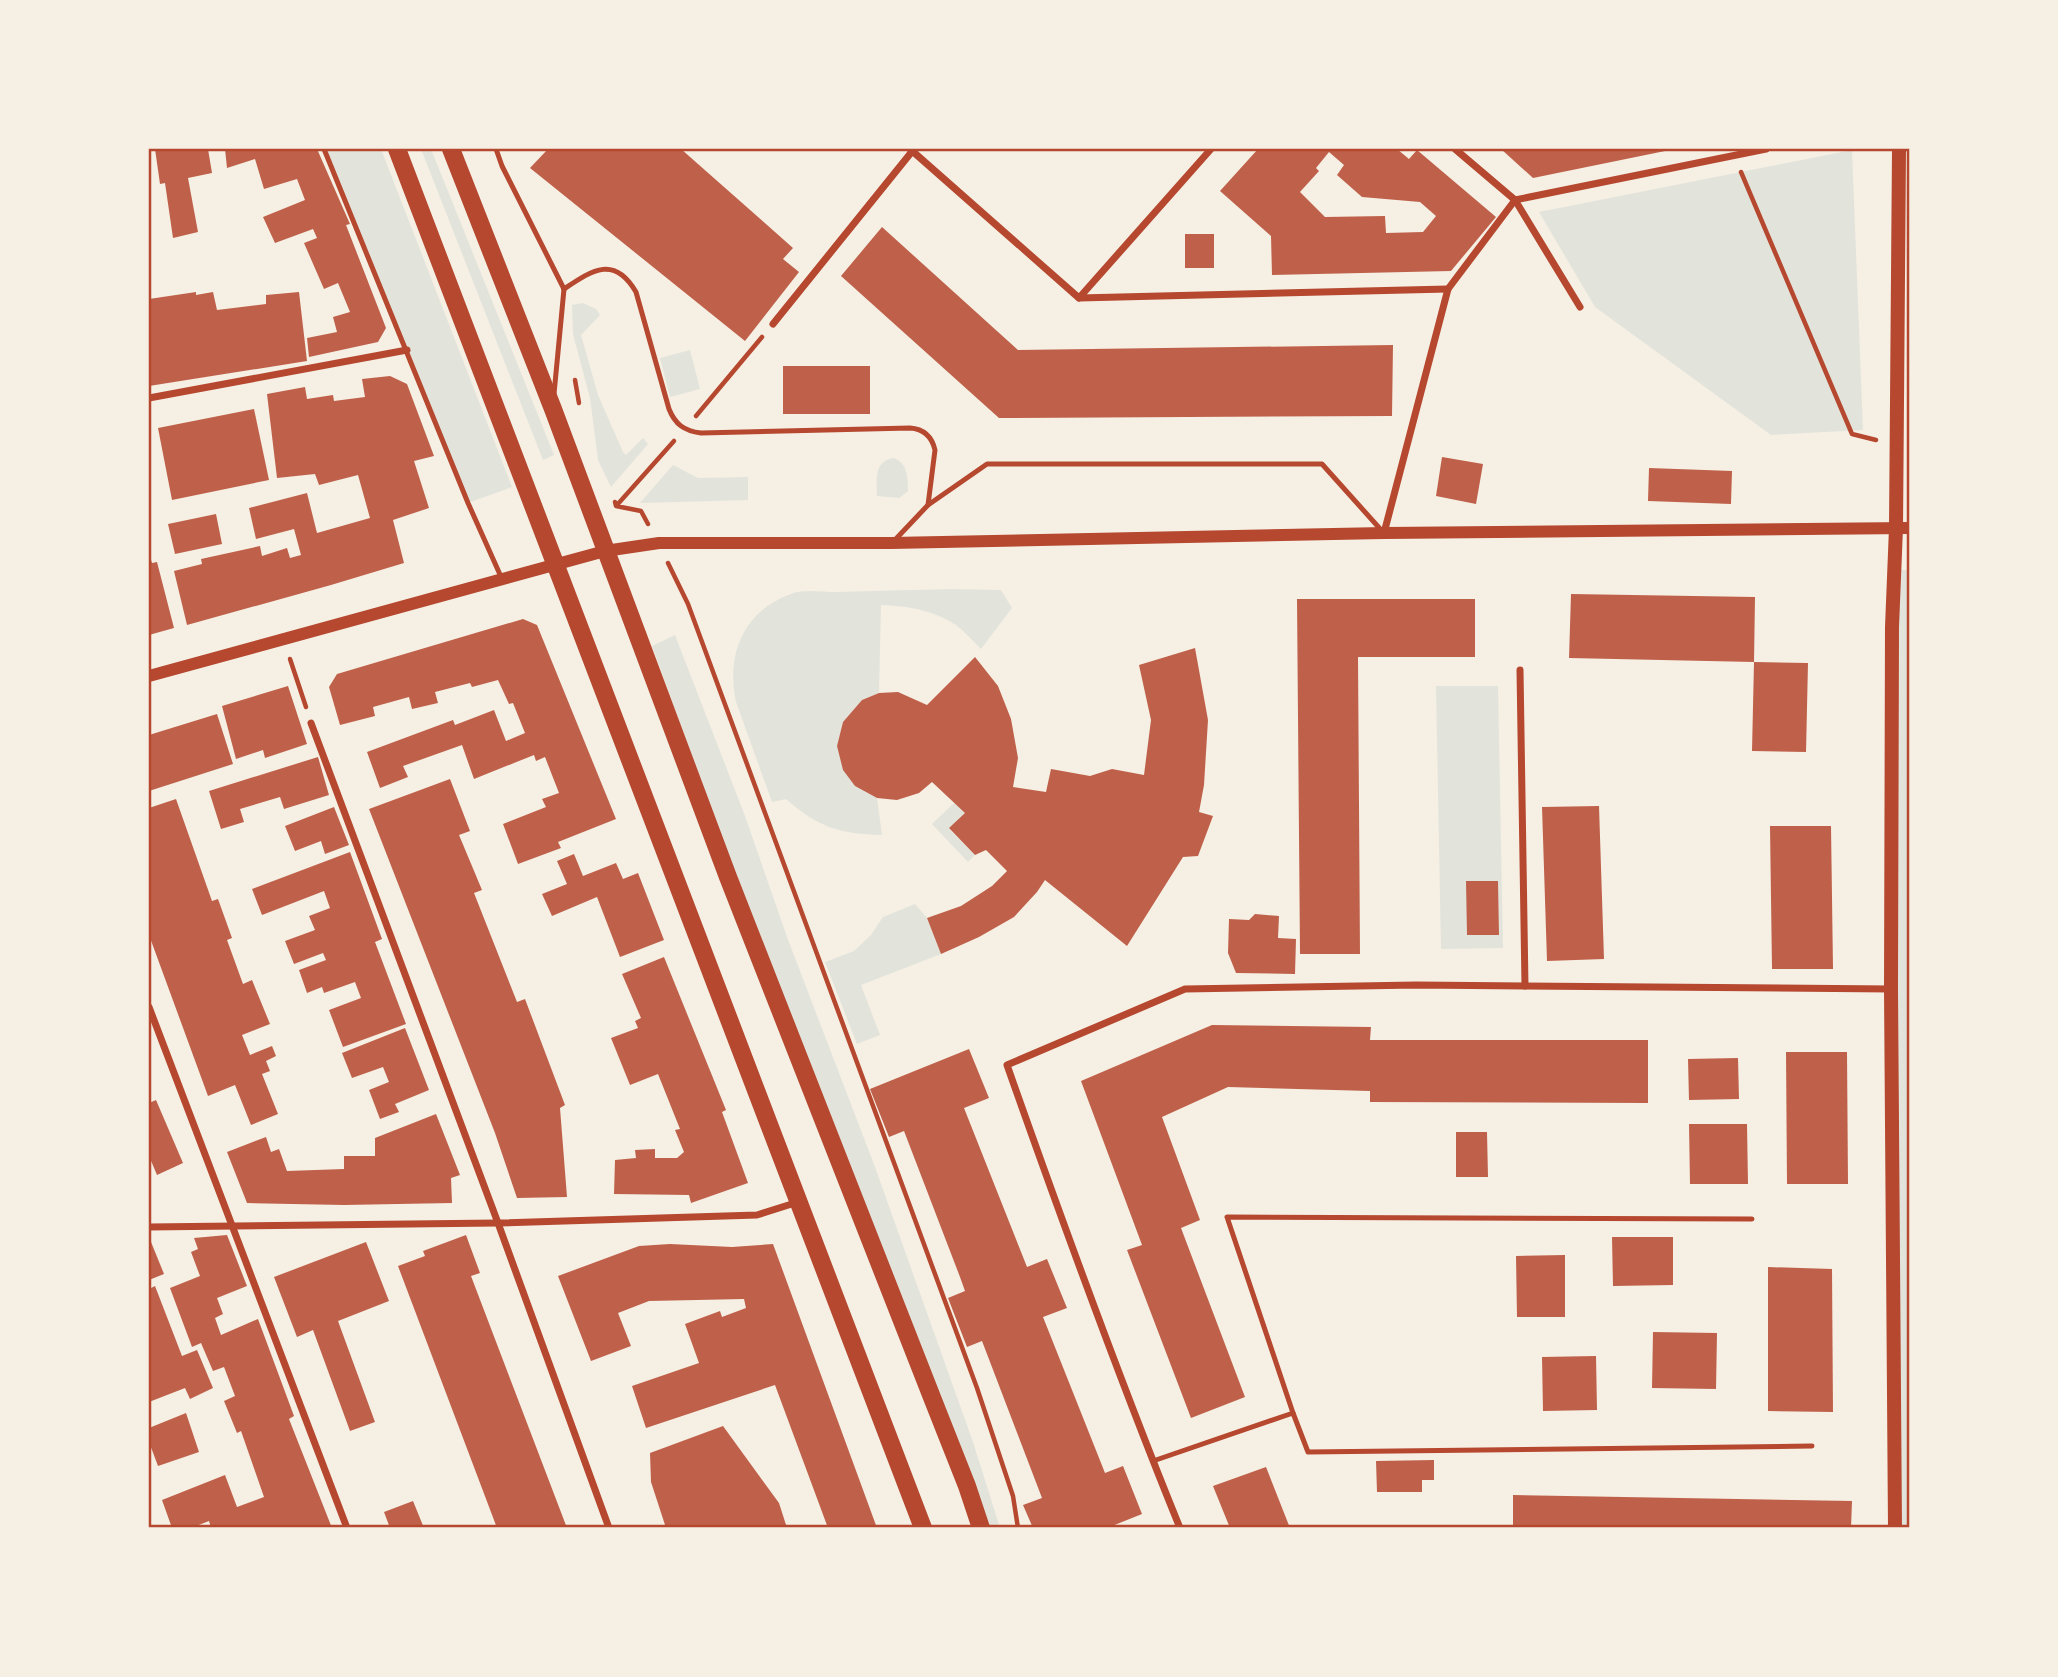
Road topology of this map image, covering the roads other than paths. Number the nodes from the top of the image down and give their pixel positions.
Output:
1 (324, 149) edge
2 (397, 149) edge
3 (451, 149) edge
4 (496, 149) edge
5 (1211, 149) edge
6 (1455, 149) edge
7 (1704, 149) edge
8 (1766, 149) edge
9 (1899, 149) edge
10 (912, 150) edge
11 (1708, 160) junction
12 (1515, 200) junction
13 (564, 289) junction
14 (1448, 289) junction
15 (1079, 298) junction
16 (1580, 307) dead end
17 (773, 324) dead end
18 (407, 350) junction
19 (149, 398) edge
20 (553, 409) junction
21 (928, 505) junction
22 (1903, 528) edge
23 (1384, 533) junction
24 (891, 543) junction
25 (605, 551) junction
26 (556, 565) junction
27 (502, 579) junction
28 (1520, 670) dead end
29 (149, 676) edge
30 (311, 723) road end
31 (1525, 986) junction
32 (1891, 989) junction
33 (149, 1007) edge
34 (799, 1202) junction
35 (1752, 1219) dead end
36 (498, 1223) junction
37 (232, 1225) junction
38 (149, 1227) edge
39 (1293, 1413) junction
40 (1812, 1446) dead end
41 (1153, 1461) junction
42 (347, 1528) edge
43 (609, 1528) edge
44 (923, 1528) edge
45 (981, 1528) edge
46 (1180, 1528) edge
47 (1895, 1528) edge

1 - 18 lane
2 - 26 main road
3 - 20 main road
4 - 13 lane
5 - 15 street
6 - 12 street
7 - 11 street
8 - 11 street
9 - 22 main road
10 - 15 street
10 - 17 street
11 - 12 street
12 - 14 street
12 - 16 street
13 - 20 lane
13 - 21 lane
14 - 15 street
14 - 23 street
18 - 19 street
18 - 27 lane
20 - 25 main road
21 - 23 lane
21 - 24 lane
22 - 23 street
22 - 32 main road
23 - 24 street
24 - 25 street
25 - 26 street
25 - 45 main road
26 - 27 street
26 - 34 main road
27 - 29 street
28 - 31 street
30 - 36 street
31 - 32 street
31 - 41 street
32 - 47 main road
33 - 37 street
34 - 36 street
34 - 44 main road
35 - 39 lane
36 - 37 street
36 - 43 street
37 - 38 street
37 - 42 street
39 - 40 lane
39 - 41 lane
41 - 46 street

